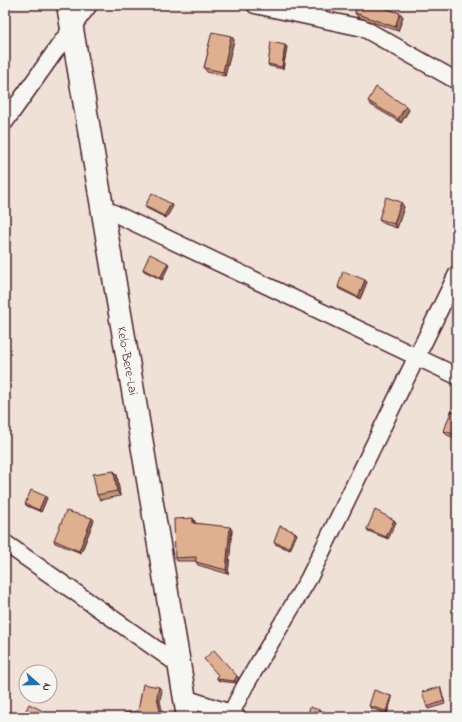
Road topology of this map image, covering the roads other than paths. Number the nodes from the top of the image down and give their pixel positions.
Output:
1 (89, 5) edge
2 (255, 5) edge
3 (70, 15) edge
4 (457, 81) edge
5 (5, 122) edge
6 (101, 207) junction
7 (457, 274) edge
8 (417, 357) junction
9 (457, 376) edge
10 (5, 543) edge
11 (179, 665) junction
12 (186, 708) edge
13 (234, 715) edge

1 - 3 street
2 - 4 street
3 - 5 street
3 - 6 main road, Kelo-Bere-Lai
6 - 8 street
6 - 11 main road, Kelo-Bere-Lai
7 - 8 street
8 - 9 street
8 - 13 street
10 - 11 street
11 - 12 main road, Kelo-Bere-Lai
12 - 13 street

